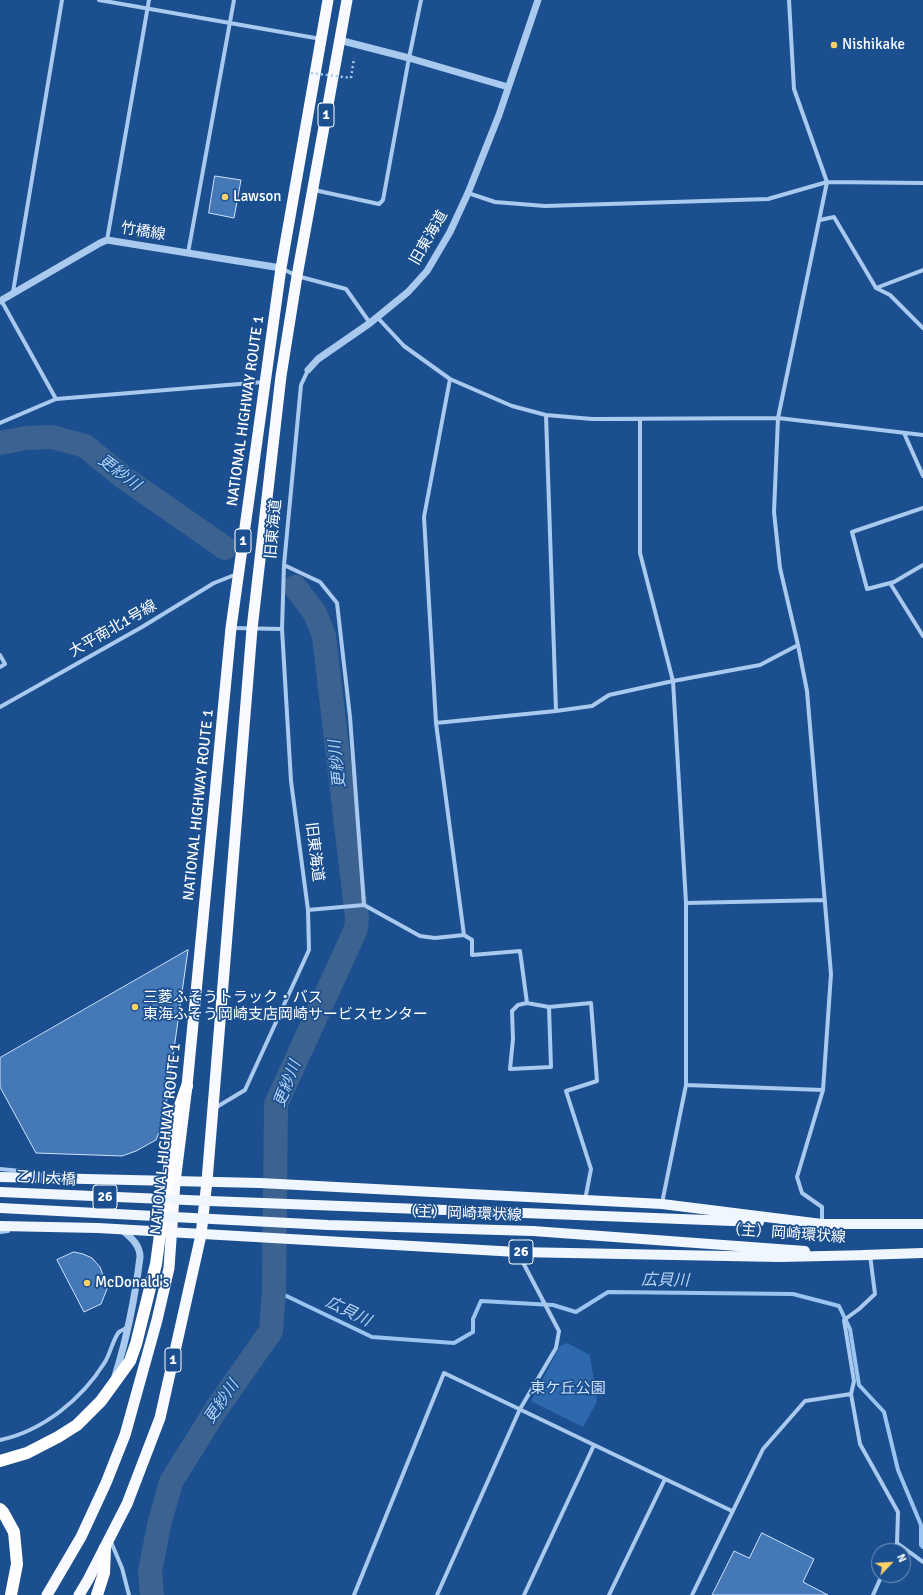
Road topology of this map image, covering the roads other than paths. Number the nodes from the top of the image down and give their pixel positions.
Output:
1 (62, 0) edge
2 (99, 0) edge
3 (149, 0) edge
4 (234, 0) edge
5 (328, 0) edge
6 (347, 0) edge
7 (421, 0) edge
8 (538, 0) edge
9 (790, 0) edge
10 (148, 8) junction
11 (230, 23) junction
12 (322, 39) junction
13 (339, 40) junction
14 (409, 58) junction
15 (508, 88) junction
16 (827, 182) junction
17 (923, 183) edge
18 (312, 190) junction
19 (468, 193) junction
20 (820, 220) junction
21 (107, 240) junction
22 (188, 253) junction
23 (281, 268) junction
24 (923, 270) edge
25 (297, 276) junction
26 (876, 288) junction
27 (13, 292) junction
28 (1, 301) edge
29 (377, 317) junction
30 (370, 323) junction
31 (923, 328) edge
32 (308, 370) joint
33 (450, 379) junction
34 (265, 382) junction
35 (56, 399) junction
36 (546, 415) junction
37 (778, 418) junction
38 (640, 419) junction
39 (0, 423) edge
40 (904, 434) junction
41 (923, 435) edge
42 (923, 476) edge
43 (923, 508) edge
44 (284, 565) junction
45 (923, 565) edge
46 (239, 573) junction
47 (890, 583) junction
48 (231, 628) junction
49 (252, 629) junction
50 (282, 629) junction
51 (923, 636) edge
52 (798, 645) junction
53 (0, 655) edge
54 (0, 667) edge
55 (673, 680) junction
56 (0, 707) edge
57 (556, 711) junction
58 (436, 723) junction
59 (825, 900) junction
60 (686, 903) junction
61 (364, 905) junction
62 (308, 910) junction
63 (464, 935) junction
64 (527, 1003) junction
65 (549, 1007) junction
66 (686, 1085) junction
67 (187, 1086) joint
68 (823, 1090) junction
69 (213, 1109) junction
70 (0, 1170) edge
71 (0, 1177) edge
72 (54, 1179) junction
73 (207, 1181) junction
74 (171, 1182) junction
75 (0, 1192) edge
76 (585, 1201) junction
77 (232, 1203) joint
78 (662, 1204) junction
79 (0, 1208) edge
80 (822, 1224) junction
81 (923, 1224) edge
82 (0, 1226) edge
83 (41, 1227) junction
84 (121, 1229) junction
85 (0, 1232) edge
86 (166, 1232) junction
87 (200, 1235) junction
88 (517, 1252) junction
89 (923, 1253) edge
90 (870, 1255) junction
91 (128, 1328) junction
92 (112, 1387) junction
93 (851, 1394) junction
94 (520, 1409) junction
95 (0, 1440) edge
96 (594, 1445) junction
97 (0, 1461) edge
98 (665, 1479) junction
99 (0, 1509) edge
100 (732, 1511) junction
101 (107, 1543) junction
102 (897, 1543) edge
103 (911, 1553) edge
104 (923, 1562) edge
105 (878, 1583) edge
106 (11, 1595) edge
107 (47, 1595) edge
108 (79, 1595) edge
109 (97, 1595) edge
110 (129, 1595) edge
111 (354, 1595) edge
112 (438, 1595) edge
113 (524, 1595) edge
114 (609, 1595) edge
115 (692, 1595) edge
116 (873, 1595) edge

1 - 27 street
2 - 10 street
3 - 10 street
4 - 11 street
5 - 12 highway, NATIONAL HIGHWAY ROUTE 1 / 1
6 - 13 highway, NATIONAL HIGHWAY ROUTE 1 / 1
7 - 14 street
8 - 15 street, 旧東海道
9 - 16 street
10 - 11 street
10 - 21 street
11 - 12 street
11 - 22 street
12 - 23 highway, NATIONAL HIGHWAY ROUTE 1 / 1
13 - 14 street
13 - 18 highway, NATIONAL HIGHWAY ROUTE 1 / 1
14 - 15 street
14 - 18 street
15 - 19 street, 旧東海道
16 - 17 street
16 - 19 street
16 - 20 street
18 - 25 highway, NATIONAL HIGHWAY ROUTE 1 / 1
19 - 29 street, 旧東海道
20 - 26 street
20 - 37 street
21 - 22 street, 竹橋線
21 - 27 street, 竹橋線
22 - 23 street, 竹橋線
23 - 25 street
23 - 34 highway, NATIONAL HIGHWAY ROUTE 1 / 1
24 - 26 street
25 - 30 street
25 - 49 highway, NATIONAL HIGHWAY ROUTE 1 / 1
26 - 31 street
27 - 28 street, 竹橋線
28 - 35 street
29 - 30 street, 旧東海道
29 - 33 street
30 - 32 street, 旧東海道
32 - 44 street, 旧東海道
33 - 36 street
33 - 58 street
34 - 35 street
34 - 46 highway, NATIONAL HIGHWAY ROUTE 1 / 1
35 - 39 street
36 - 38 street
36 - 57 street
37 - 38 street
37 - 40 street
37 - 52 street
38 - 55 street
40 - 41 street
40 - 42 street
43 - 47 street
44 - 50 street, 旧東海道
44 - 61 street
45 - 47 street
46 - 48 highway, NATIONAL HIGHWAY ROUTE 1 / 1
46 - 56 street, 大平南北1号線
47 - 51 street
48 - 49 street
48 - 67 highway, NATIONAL HIGHWAY ROUTE 1 / 1
49 - 50 street
49 - 69 highway, NATIONAL HIGHWAY ROUTE 1 / 1
50 - 62 street, 旧東海道
52 - 55 street
52 - 59 street
53 - 54 street
55 - 57 street
55 - 60 street
57 - 58 street
58 - 63 street
59 - 60 street
59 - 68 street
60 - 66 street
61 - 62 street
61 - 63 street
62 - 69 street, 旧東海道
63 - 64 street
64 - 65 street
64 - 65 street
65 - 76 street
66 - 68 street
66 - 78 street
67 - 74 highway
68 - 80 street
69 - 73 highway, NATIONAL HIGHWAY ROUTE 1 / 1
70 - 72 street
71 - 72 main road, 26
72 - 74 main road, 26
73 - 74 main road, 26
73 - 76 main road, 26
73 - 87 highway, NATIONAL HIGHWAY ROUTE 1 / 1
74 - 86 highway
75 - 77 main road, 乙川大橋 / 26, bridge
76 - 78 main road, 26
77 - 80 main road, （主）岡崎環状線 / 26
78 - 80 main road, 26
79 - 90 main road, （主）岡崎環状線 / 26, bridge
80 - 81 main road, （主）岡崎環状線 / 26
82 - 83 main road, 26
83 - 84 main road, 26
83 - 85 street
84 - 86 main road, 26
84 - 91 street
86 - 87 main road, 26
86 - 92 highway
86 - 107 highway, NATIONAL HIGHWAY ROUTE 1 / 1
87 - 88 main road, 26
87 - 101 highway, NATIONAL HIGHWAY ROUTE 1 / 1
88 - 90 main road, 26
88 - 94 street
89 - 90 main road, （主）岡崎環状線 / 26
90 - 93 street
91 - 92 street
91 - 95 street
92 - 97 highway
93 - 100 street
93 - 102 street
94 - 96 street
94 - 111 street
94 - 112 street
96 - 98 street
96 - 113 street
98 - 100 street
98 - 114 street
99 - 106 highway
100 - 115 street
101 - 108 highway, NATIONAL HIGHWAY ROUTE 1 / 1
101 - 109 highway
101 - 110 street
103 - 104 street
105 - 116 street

